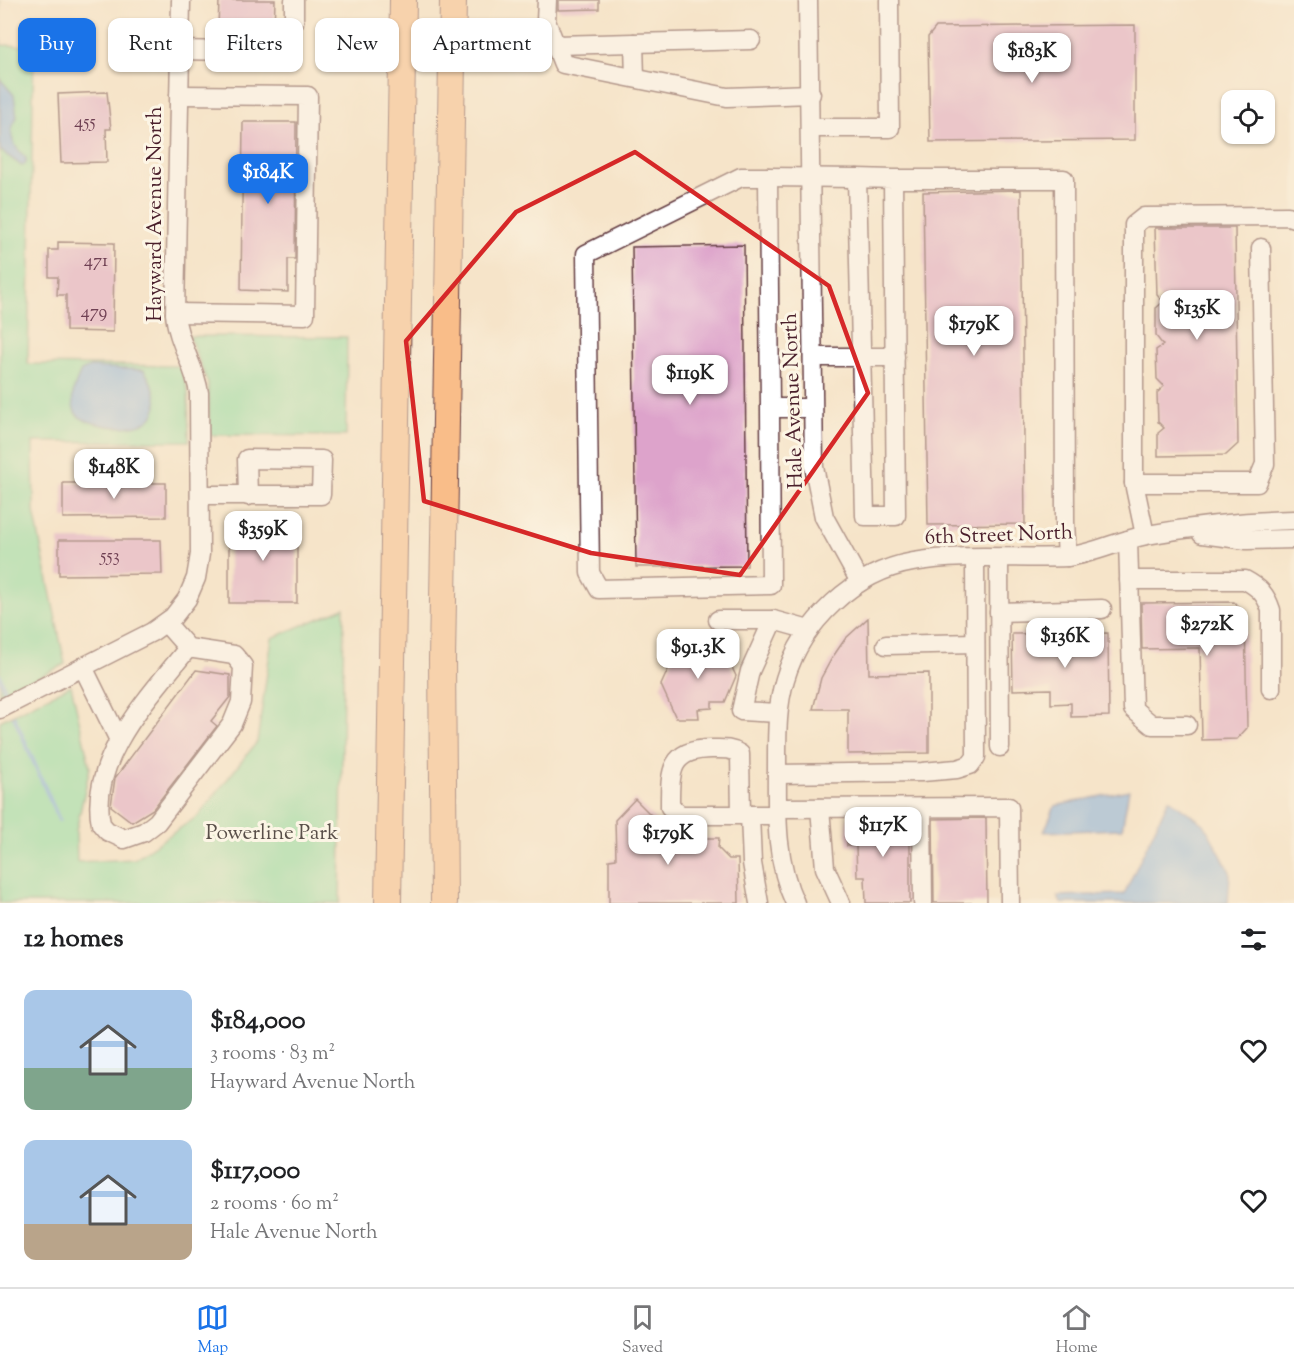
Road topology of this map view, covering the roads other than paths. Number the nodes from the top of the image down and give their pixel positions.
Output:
1 (181, 0) edge
2 (294, 0) edge
3 (403, 0) edge
4 (453, 0) edge
5 (547, 0) edge
6 (808, 0) edge
7 (888, 0) edge
8 (181, 18) edge
9 (751, 40) dead end
10 (634, 43) junction
11 (556, 45) junction
12 (193, 50) edge
13 (180, 72) edge
14 (635, 78) junction
15 (811, 94) junction
16 (179, 95) junction
17 (811, 129) junction
18 (768, 177) junction
19 (857, 178) junction
20 (811, 179) junction
21 (893, 179) junction
22 (1294, 218) edge
23 (1261, 248) dead end
24 (175, 313) junction
25 (813, 357) junction
26 (861, 357) junction
27 (895, 357) junction
28 (770, 408) junction
29 (813, 408) junction
30 (1134, 483) junction
31 (200, 495) junction
32 (248, 496) dead end
33 (1294, 520) edge
34 (1176, 530) junction
35 (1137, 538) junction
36 (1294, 539) edge
37 (1067, 557) junction
38 (999, 558) junction
39 (975, 559) junction
40 (1130, 580) junction
41 (860, 582) junction
42 (1102, 609) dead end
43 (999, 612) junction
44 (718, 620) dead end
45 (772, 620) junction
46 (166, 622) junction
47 (809, 630) junction
48 (975, 643) junction
49 (886, 645) dead end
50 (188, 648) junction
51 (83, 667) junction
52 (1271, 689) dead end
53 (0, 708) edge
54 (778, 713) junction
55 (1187, 725) dead end
56 (119, 740) junction
57 (999, 747) dead end
58 (777, 774) junction
59 (820, 808) junction
60 (922, 808) junction
61 (777, 811) junction
62 (745, 815) junction
63 (388, 835) junction
64 (382, 903) edge
65 (388, 903) edge
66 (444, 903) edge
67 (759, 903) edge
68 (795, 903) edge
69 (841, 903) edge
70 (923, 903) edge
71 (1010, 903) edge

1 - 8 street, Hayward Avenue North
2 - 12 street
3 - 63 highway
4 - 66 highway
5 - 11 street
6 - 15 street, Hale Avenue North
7 - 17 street
9 - 10 street
10 - 11 street
10 - 14 street
11 - 14 street
13 - 16 street, Hayward Avenue North
14 - 15 street
15 - 17 street, Hale Avenue North
16 - 24 street, Hayward Avenue North
16 - 24 street
17 - 20 street, Hale Avenue North
18 - 20 street
18 - 28 street
18 - 28 street
19 - 20 street
19 - 21 street
19 - 26 street
20 - 25 street, Hale Avenue North
21 - 27 street
21 - 37 street
22 - 30 street
23 - 30 street
24 - 31 street, Hayward Avenue North
25 - 26 street
25 - 29 street, Hale Avenue North
26 - 27 street
26 - 27 street
28 - 29 street
29 - 41 street, Hale Avenue North
30 - 35 street
31 - 32 street
31 - 46 street, Hayward Avenue North
33 - 34 street, 6th Street North
34 - 35 street, 6th Street North
34 - 36 street, 6th Street North
35 - 37 street, 6th Street North
35 - 40 street
37 - 38 street, 6th Street North
38 - 39 street, 6th Street North
38 - 43 street
39 - 41 street, 6th Street North
39 - 48 street
40 - 52 street
40 - 55 street
41 - 47 street
42 - 43 street
43 - 57 street
44 - 45 street
45 - 47 street
45 - 54 street
46 - 50 street
46 - 51 street, Hayward Avenue North
47 - 54 street
48 - 49 street
48 - 58 street
50 - 56 street
50 - 56 street
51 - 53 street, Hayward Avenue North
51 - 56 street
54 - 58 street
58 - 61 street
59 - 60 street
59 - 61 street
59 - 69 street
60 - 70 street
60 - 71 street
61 - 62 street
61 - 68 street
62 - 62 street
62 - 67 street
63 - 64 highway
63 - 65 highway

